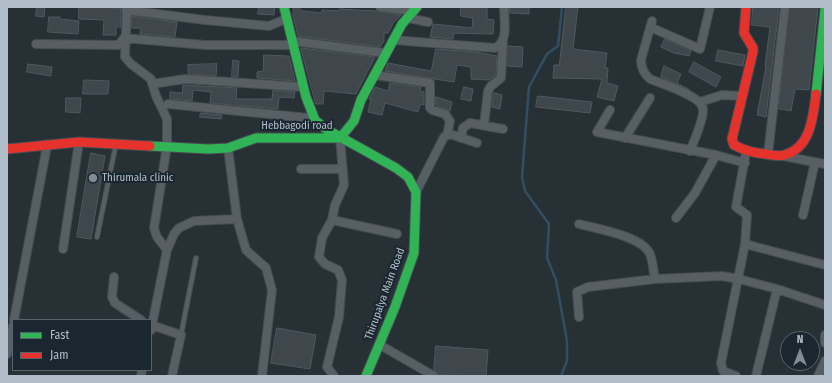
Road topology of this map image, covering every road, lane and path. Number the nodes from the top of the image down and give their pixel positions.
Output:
1 (284, 7) edge
2 (380, 7) edge
3 (504, 7) edge
4 (710, 7) edge
5 (746, 7) edge
6 (785, 7) edge
7 (127, 9) edge
8 (415, 9) edge
9 (825, 9) edge
10 (408, 18) junction
11 (286, 19) junction
12 (428, 22) dead end
13 (124, 38) junction
14 (394, 40) junction
15 (503, 42) junction
16 (293, 43) junction
17 (36, 44) dead end
18 (385, 53) junction
19 (375, 75) junction
20 (152, 84) junction
21 (303, 87) junction
22 (742, 96) junction
23 (650, 98) dead end
24 (700, 102) junction
25 (168, 104) dead end
26 (610, 110) dead end
27 (315, 120) junction
28 (484, 125) junction
29 (503, 130) dead end
30 (447, 135) junction
31 (340, 138) junction
32 (461, 138) junction
33 (625, 138) junction
34 (79, 142) junction
35 (476, 143) dead end
36 (116, 144) junction
37 (47, 146) junction
38 (167, 146) junction
39 (228, 148) junction
40 (7, 149) edge
41 (690, 151) junction
42 (746, 152) junction
43 (768, 154) junction
44 (716, 155) junction
45 (783, 156) junction
46 (815, 162) junction
47 (744, 163) junction
48 (825, 164) edge
49 (301, 169) dead end
50 (343, 169) junction
51 (416, 192) junction
52 (803, 215) dead end
53 (676, 218) dead end
54 (237, 219) junction
55 (332, 220) junction
56 (579, 224) dead end
57 (397, 234) dead end
58 (97, 237) dead end
59 (745, 244) junction
60 (62, 249) dead end
61 (167, 250) junction
62 (196, 258) dead end
63 (825, 265) edge
64 (114, 277) dead end
65 (738, 278) junction
66 (655, 279) junction
67 (777, 289) junction
68 (825, 305) edge
69 (579, 317) dead end
70 (14, 319) edge
71 (139, 319) edge
72 (152, 322) edge
73 (152, 327) edge
74 (12, 331) edge
75 (181, 335) junction
76 (825, 335) edge
77 (825, 343) edge
78 (380, 345) junction
79 (7, 354) edge
80 (825, 361) edge
81 (172, 376) edge
82 (262, 376) edge
83 (334, 376) edge
84 (366, 376) edge
85 (434, 376) edge
86 (736, 376) edge
87 (756, 376) edge
88 (818, 376) edge

1 - 11 street
2 - 8 street
3 - 15 street
4 - 24 street
5 - 22 street
6 - 43 street
7 - 11 street
7 - 13 street
8 - 10 street, Hebbagodi road
9 - 45 street
10 - 12 street
10 - 14 street, Hebbagodi road
11 - 16 street
13 - 16 street
13 - 17 street
13 - 20 street
14 - 15 street
14 - 18 street, Hebbagodi road
15 - 28 street
16 - 18 street
16 - 21 street
18 - 19 street, Hebbagodi road
19 - 30 street
19 - 31 street, Hebbagodi road
20 - 21 street
20 - 38 street
21 - 27 street
22 - 24 street
22 - 42 street
23 - 33 street
24 - 41 street
25 - 27 street
26 - 33 street
27 - 31 street
28 - 29 street
28 - 32 street
30 - 32 street
30 - 51 street
31 - 39 street, Hebbagodi road
31 - 50 street
31 - 51 street
32 - 35 street
33 - 41 street
34 - 36 street, Hebbagodi road
34 - 37 street, Hebbagodi road
34 - 60 street
36 - 38 street, Hebbagodi road
36 - 58 lane
37 - 40 street, Hebbagodi road
37 - 70 street
38 - 39 street, Hebbagodi road
38 - 61 street
39 - 54 street
41 - 44 street
42 - 43 street
42 - 47 street
43 - 45 street
44 - 47 street
44 - 53 street
45 - 46 street
46 - 48 street
46 - 52 street
47 - 59 street
49 - 50 street
50 - 55 street
51 - 78 street, Thirupalya Main Road
54 - 61 street
54 - 82 street
55 - 57 street
55 - 83 street
56 - 66 street
59 - 63 street
59 - 65 street
61 - 72 street
62 - 75 lane
64 - 71 street
65 - 66 street
65 - 67 street
65 - 86 street
66 - 69 street
67 - 68 street
67 - 87 street
73 - 75 street
74 - 79 street
75 - 81 street
76 - 77 street
78 - 84 street, Thirupalya Main Road
78 - 85 street
80 - 88 street

